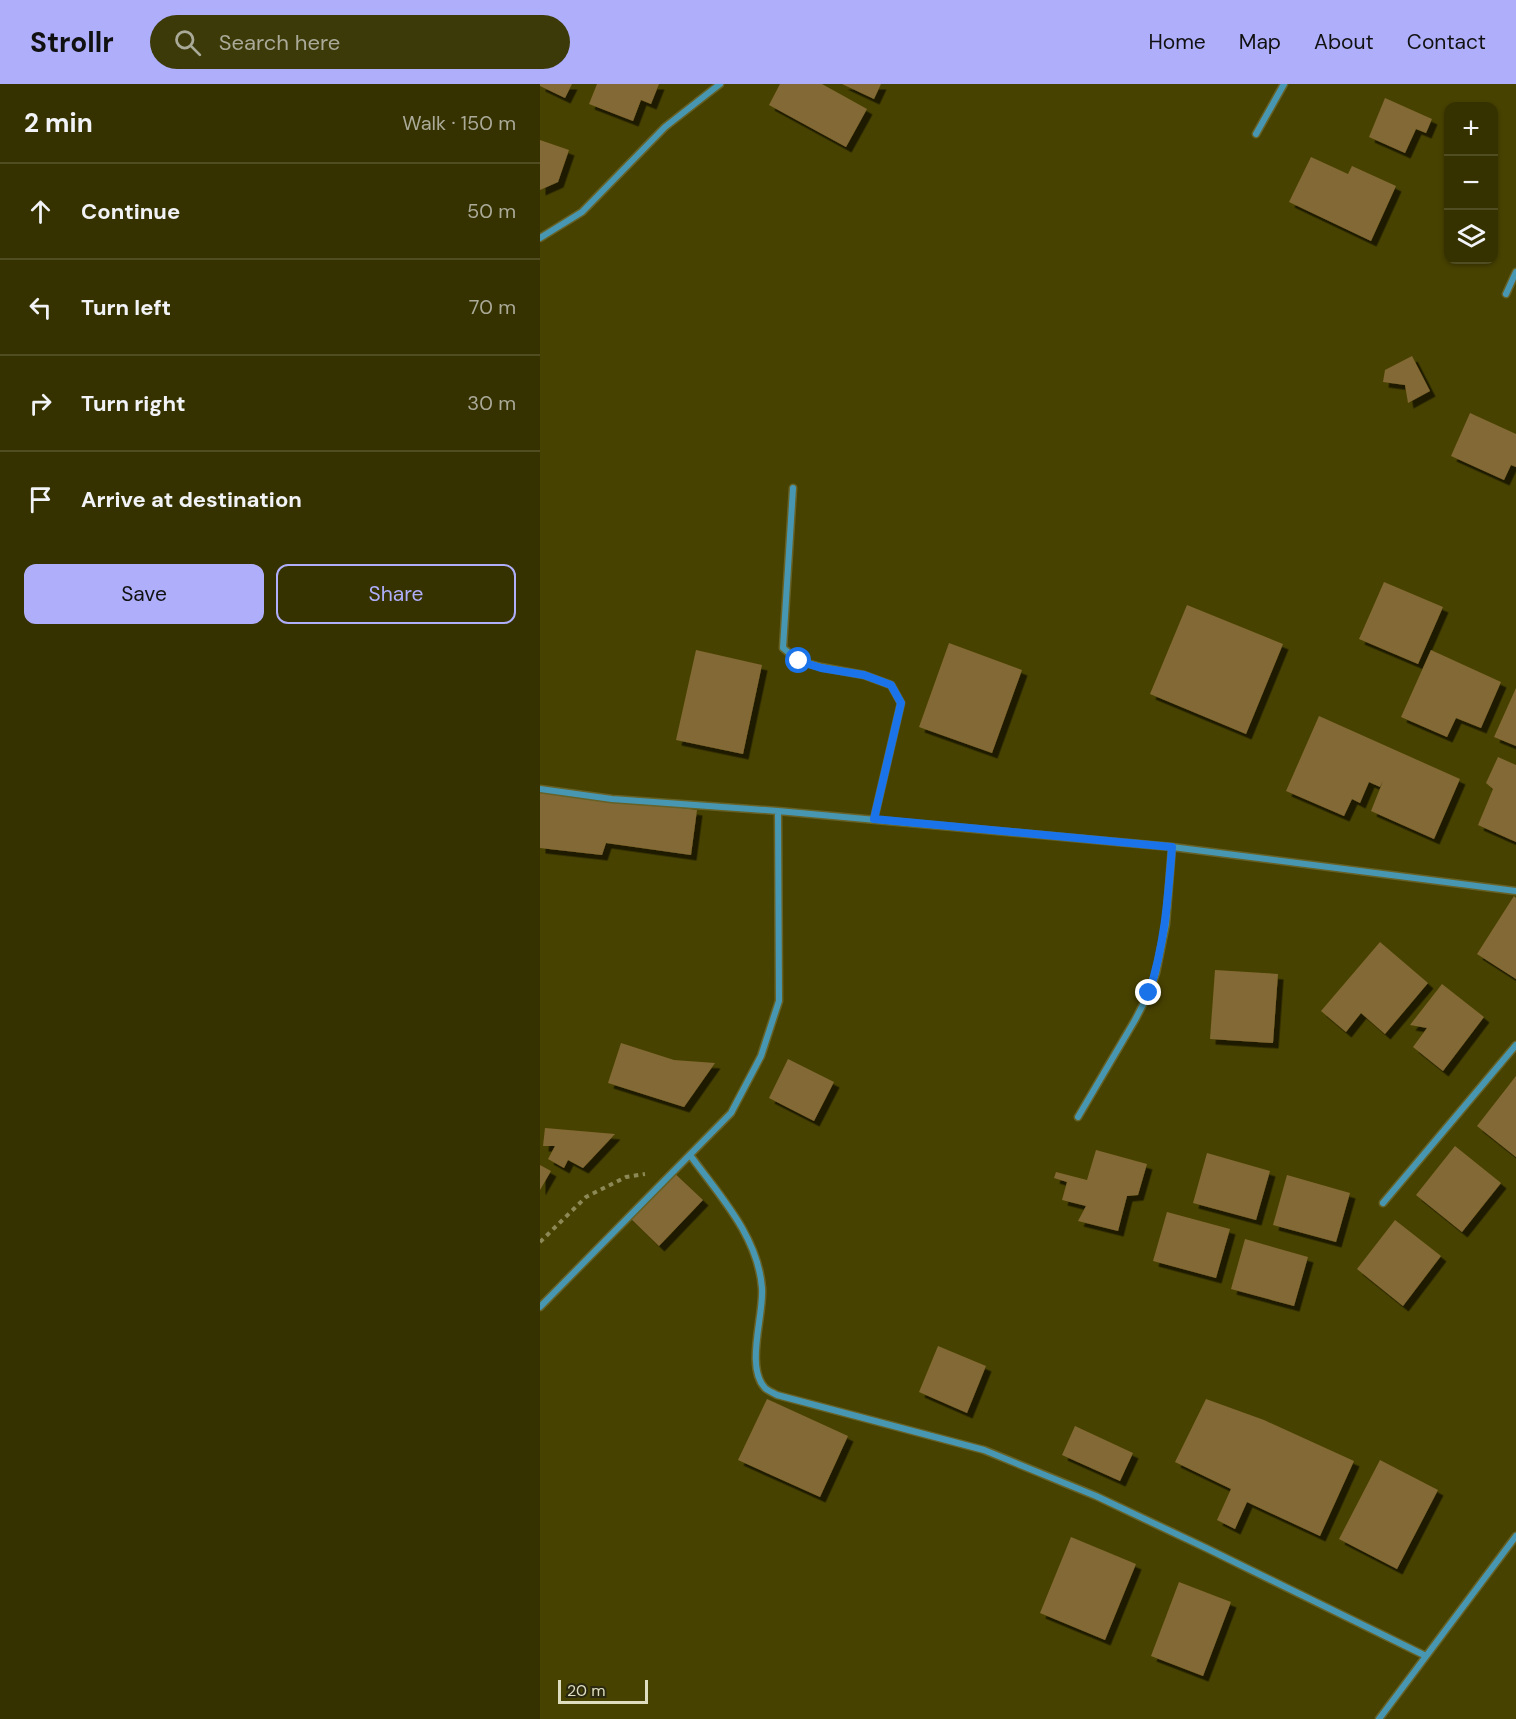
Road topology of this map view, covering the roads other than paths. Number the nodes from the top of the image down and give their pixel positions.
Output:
1 (720, 84) edge
2 (1284, 84) edge
3 (1256, 134) dead end
4 (540, 238) edge
5 (1516, 272) edge
6 (1506, 294) dead end
7 (794, 488) dead end
8 (540, 789) edge
9 (778, 811) junction
10 (874, 819) junction
11 (1172, 847) junction
12 (1516, 891) edge
13 (1516, 1045) edge
14 (1078, 1117) dead end
15 (690, 1155) junction
16 (1383, 1203) dead end
17 (540, 1307) edge
18 (1516, 1536) edge
19 (1426, 1656) junction
20 (1379, 1719) edge

1 - 4 street
2 - 3 street
5 - 6 street
7 - 10 street
8 - 9 street
9 - 10 street
9 - 15 street
10 - 11 street
11 - 12 street
11 - 14 street
13 - 16 street
15 - 17 street
15 - 19 street
18 - 19 street
19 - 20 street

